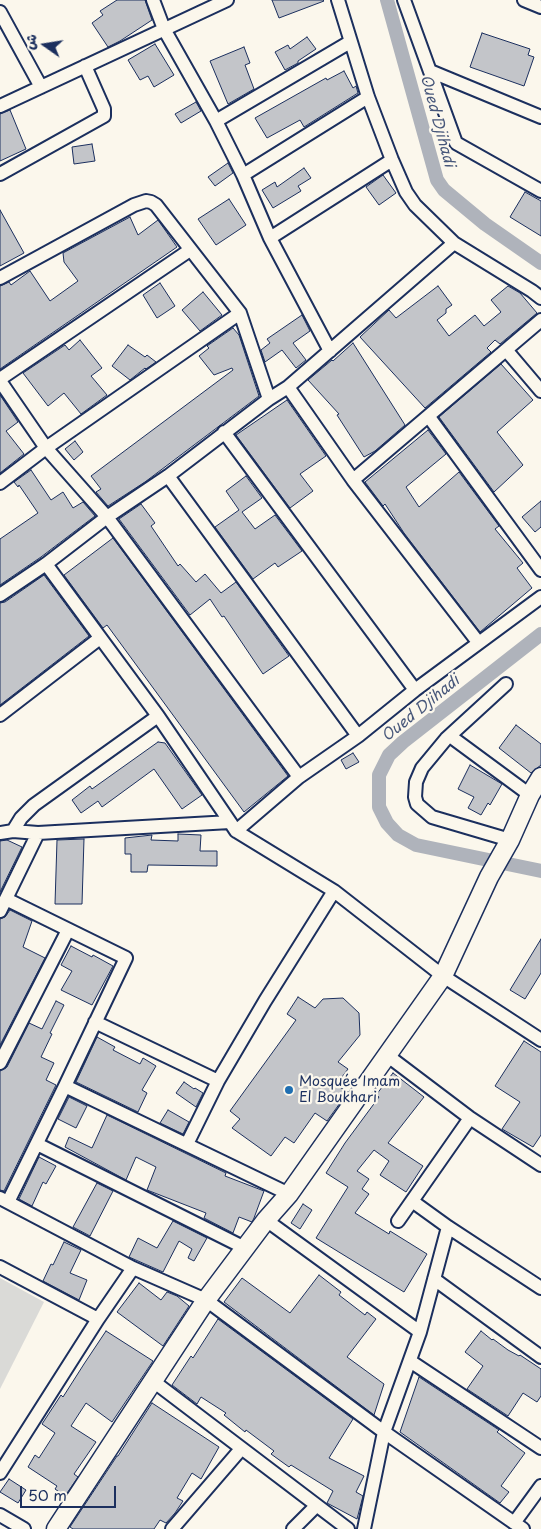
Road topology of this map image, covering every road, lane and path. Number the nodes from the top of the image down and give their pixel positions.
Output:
1 (153, 0) edge
2 (227, 0) edge
3 (338, 0) edge
4 (404, 0) edge
5 (524, 0) edge
6 (541, 7) edge
7 (0, 12) edge
8 (164, 30) junction
9 (350, 42) junction
10 (85, 66) junction
11 (430, 72) junction
12 (40, 87) junction
13 (368, 97) junction
14 (0, 106) edge
15 (541, 117) edge
16 (216, 121) junction
17 (392, 160) junction
18 (0, 174) edge
19 (243, 175) junction
20 (541, 191) edge
21 (270, 238) junction
22 (454, 244) junction
23 (190, 250) junction
24 (0, 278) edge
25 (541, 298) edge
26 (240, 313) junction
27 (541, 320) edge
28 (330, 351) junction
29 (507, 351) junction
30 (0, 380) edge
31 (288, 387) junction
32 (541, 391) edge
33 (269, 399) junction
34 (429, 417) junction
35 (224, 432) junction
36 (46, 448) junction
37 (168, 476) junction
38 (353, 480) junction
39 (0, 483) edge
40 (107, 517) junction
41 (46, 564) junction
42 (541, 570) edge
43 (0, 595) edge
44 (541, 597) edge
45 (100, 638) junction
46 (478, 642) junction
47 (506, 684) dead end
48 (415, 690) junction
49 (0, 715) edge
50 (158, 716) junction
51 (358, 736) junction
52 (450, 736) junction
53 (299, 777) junction
54 (537, 784) edge
55 (233, 826) junction
56 (13, 832) junction
57 (0, 833) edge
58 (38, 833) junction
59 (507, 845) junction
60 (334, 891) junction
61 (3, 905) edge
62 (68, 930) junction
63 (443, 976) junction
64 (95, 1022) junction
65 (541, 1040) edge
66 (388, 1056) junction
67 (0, 1063) edge
68 (218, 1081) junction
69 (65, 1086) junction
70 (470, 1118) junction
71 (37, 1144) junction
72 (187, 1144) junction
73 (541, 1165) edge
74 (288, 1194) junction
75 (4, 1200) edge
76 (412, 1201) junction
77 (266, 1220) junction
78 (398, 1221) dead end
79 (448, 1227) junction
80 (245, 1248) junction
81 (0, 1267) edge
82 (134, 1268) junction
83 (434, 1280) junction
84 (541, 1288) edge
85 (206, 1300) junction
86 (98, 1319) junction
87 (420, 1332) junction
88 (541, 1357) edge
89 (410, 1360) junction
90 (153, 1381) junction
91 (384, 1432) junction
92 (240, 1448) junction
93 (541, 1448) edge
94 (0, 1474) edge
95 (541, 1486) edge
96 (316, 1506) junction
97 (0, 1515) edge
98 (520, 1527) edge
99 (24, 1529) edge
100 (56, 1529) edge
101 (172, 1529) edge
102 (293, 1529) edge
103 (348, 1529) edge
104 (364, 1529) edge

1 - 8 street
2 - 8 street
3 - 9 street
4 - 11 street
5 - 6 street
7 - 12 street
8 - 10 street
8 - 16 street
9 - 13 street
9 - 16 street
10 - 12 street
10 - 18 street
11 - 15 street
11 - 20 street
12 - 14 street
13 - 17 street
13 - 19 street
16 - 19 street
17 - 21 street
17 - 22 street
19 - 21 street
21 - 28 street
22 - 25 street
22 - 28 street
23 - 24 street
23 - 26 street
23 - 30 street
26 - 33 street
26 - 36 street
27 - 29 street
28 - 31 street
29 - 32 street
29 - 34 street
30 - 36 street
31 - 33 street
31 - 38 street
33 - 35 street
34 - 38 street
34 - 42 street
35 - 37 street
35 - 48 street
36 - 39 street
36 - 40 street
37 - 40 street
37 - 51 street
38 - 46 street
40 - 41 street
40 - 53 street
41 - 43 street
41 - 45 street
44 - 46 street
45 - 49 street
45 - 50 street
46 - 48 street
47 - 52 street
48 - 51 street
50 - 55 street
50 - 56 street
51 - 53 street
52 - 54 street
52 - 59 street
53 - 55 street
54 - 59 street
55 - 58 street
55 - 60 street
56 - 57 street
56 - 58 street
58 - 61 street
59 - 63 street
60 - 63 street
60 - 68 street
61 - 62 street
62 - 64 street
62 - 67 street
63 - 65 street
63 - 66 street
64 - 68 street
64 - 69 street
66 - 70 street
66 - 74 street
68 - 72 street
69 - 71 street
69 - 72 street
70 - 73 street
70 - 76 street
71 - 75 street
71 - 80 street
72 - 74 street
74 - 77 street
75 - 82 street
76 - 78 street
76 - 79 street
77 - 80 street
77 - 87 street
79 - 83 street
79 - 84 street
80 - 85 street
81 - 86 street
82 - 85 street
82 - 86 street
83 - 87 street
83 - 88 street
85 - 90 street
85 - 91 street
86 - 94 street
87 - 89 street
89 - 91 street
89 - 93 street
90 - 92 street
90 - 100 street
91 - 98 street
91 - 104 street
92 - 96 street
92 - 101 street
95 - 98 street
96 - 102 street
96 - 103 street
97 - 99 street

